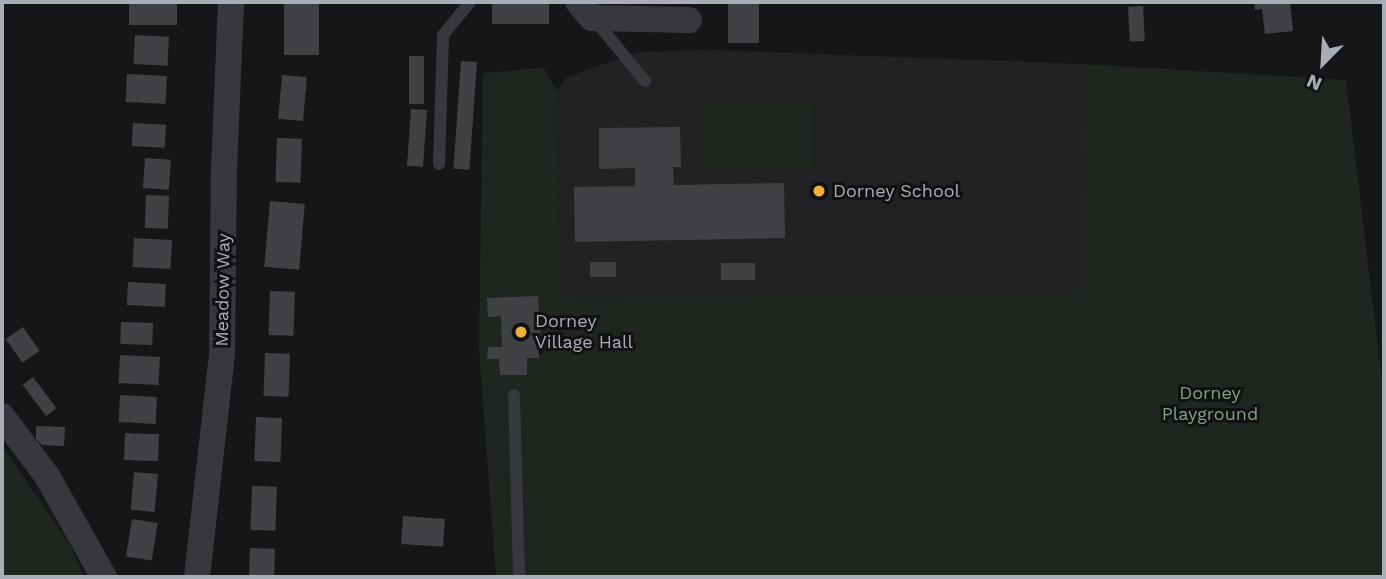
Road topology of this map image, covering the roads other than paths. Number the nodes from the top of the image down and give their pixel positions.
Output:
1 (231, 2) edge
2 (470, 2) edge
3 (585, 10) edge
4 (689, 20) dead end
5 (645, 81) dead end
6 (439, 164) dead end
7 (514, 395) dead end
8 (2, 416) edge
9 (104, 577) edge
10 (197, 577) edge
11 (519, 577) edge

1 - 10 street, Meadow Way
2 - 6 lane
3 - 4 street
3 - 5 lane
7 - 11 lane
8 - 9 street

